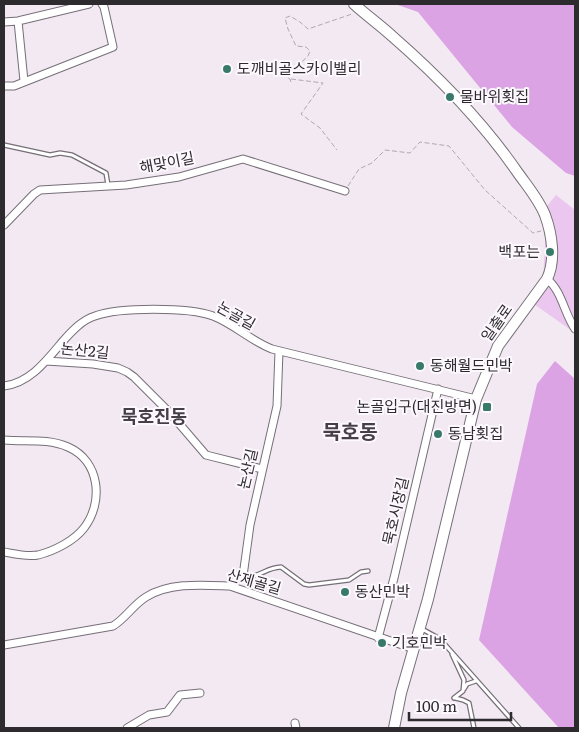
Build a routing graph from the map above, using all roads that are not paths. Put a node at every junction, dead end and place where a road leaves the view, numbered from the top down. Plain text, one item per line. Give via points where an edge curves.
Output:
1 (89, 4) edge
2 (102, 4) edge
3 (358, 7) edge
4 (18, 21) junction
5 (4, 22) edge
6 (24, 81) junction
7 (4, 86) edge
8 (4, 145) edge
9 (108, 186) junction
10 (345, 191) road end
11 (4, 225) edge
12 (547, 279) junction
13 (575, 329) edge
14 (279, 351) junction
15 (46, 361) junction
16 (4, 386) edge
17 (438, 390) junction
18 (476, 399) junction
19 (4, 440) edge
20 (262, 469) junction
21 (4, 552) edge
22 (368, 571) dead end
23 (243, 576) junction
24 (230, 586) junction
25 (420, 628) junction
26 (378, 638) junction
27 (4, 645) edge
28 (414, 649) junction
29 (451, 651) junction
30 (477, 681) junction
31 (463, 690) junction
32 (200, 693) dead end
33 (127, 728) edge
34 (394, 728) edge
35 (474, 728) edge
36 (519, 728) edge

1 - 4 street
2 - 6 street via 113,47
3 - 12 street, 일출로 via 426,68 476,119 535,197 549,230 552,256
4 - 5 street
4 - 6 street
6 - 7 street
8 - 9 lane via 50,155 72,155 106,173
9 - 10 street, 해맞이길 via 179,177 244,159
9 - 11 street, 해맞이길 via 40,190
12 - 13 street via 554,284
12 - 18 street, 일출로 via 498,346
14 - 15 street, 논골길 via 258,344 212,316 186,310 116,311 81,323
14 - 17 street, 논골길
14 - 20 street, 논산길 via 278,400
15 - 16 street, 논골길 via 27,378
15 - 20 street, 논산2길 via 93,364 127,372 170,412 206,455
17 - 18 street, 논골길
17 - 26 street, 묵호시장길
18 - 25 street, 일출로
19 - 21 street via 48,440 69,447 91,468 97,498 84,528 62,545 38,555
20 - 23 street, 논산길
22 - 23 lane via 349,580 309,585 281,567 265,570 259,576
23 - 24 street
24 - 26 street, 산제골길
24 - 27 street, 산제골길 via 202,585 161,590 145,597 113,626
25 - 28 street, 일출로
25 - 29 lane via 440,639
26 - 28 street, 산제골길
28 - 34 street, 일출로
29 - 30 lane
29 - 31 lane via 464,680
30 - 31 lane via 467,684
30 - 36 lane
31 - 35 lane via 454,698 469,703
32 - 33 street via 180,695 167,712 149,715

